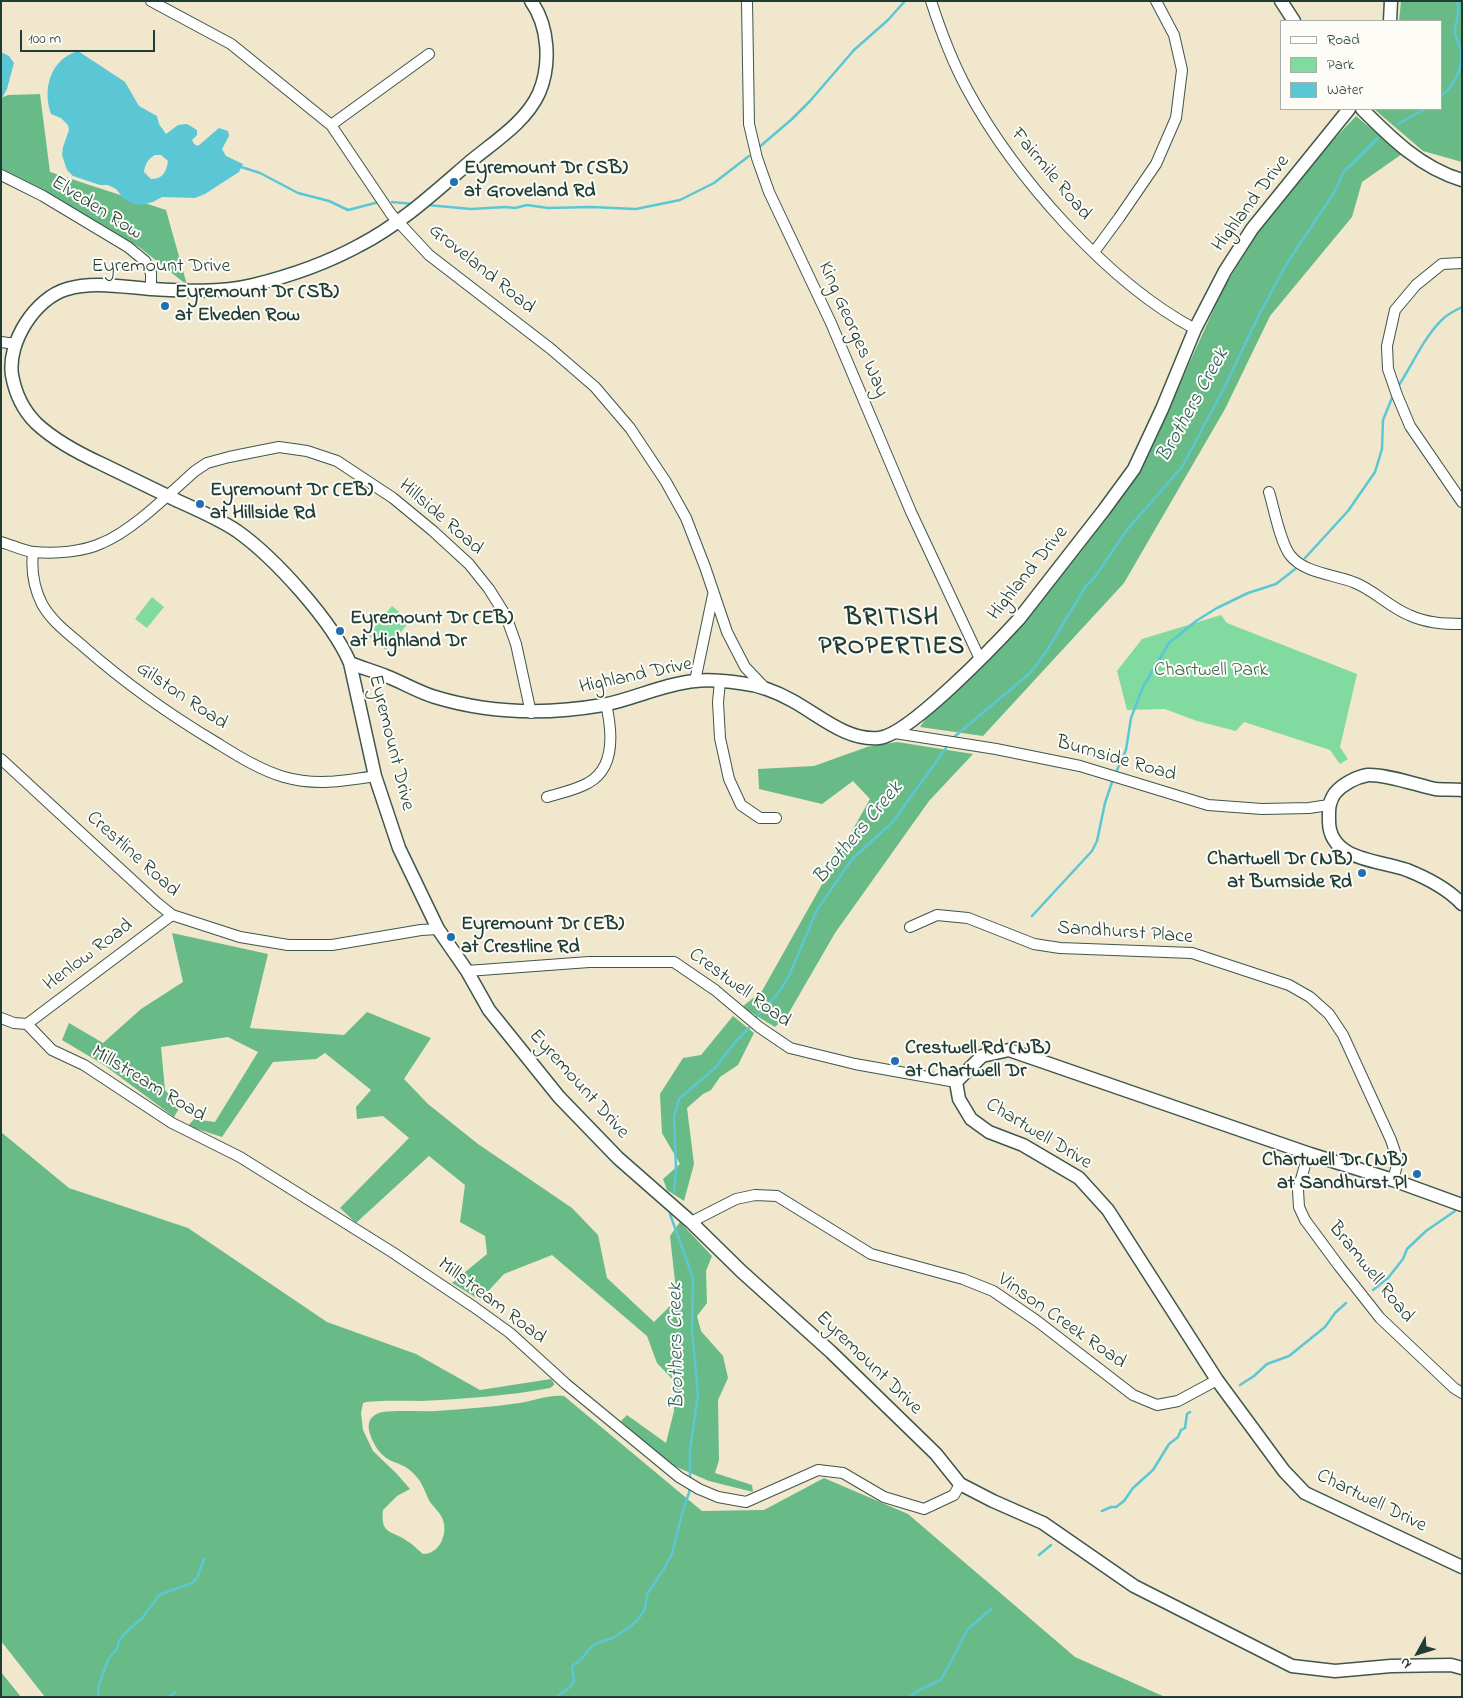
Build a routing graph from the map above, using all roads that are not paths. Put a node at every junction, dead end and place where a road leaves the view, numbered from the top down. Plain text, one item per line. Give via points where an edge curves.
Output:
1 (151, 1) edge
2 (531, 1) edge
3 (746, 1) edge
4 (931, 1) edge
5 (1156, 1) edge
6 (1281, 1) edge
7 (1391, 1) edge
8 (1293, 20) edge
9 (1390, 20) edge
10 (428, 54) dead end
11 (1348, 110) edge
12 (1363, 110) edge
13 (331, 125) junction
14 (1, 175) edge
15 (1462, 180) edge
16 (397, 222) junction
17 (1094, 252) junction
18 (1462, 263) edge
19 (151, 289) junction
20 (1195, 329) junction
21 (1, 342) edge
22 (16, 344) junction
23 (1270, 492) dead end
24 (168, 496) junction
25 (1462, 502) edge
26 (1, 542) edge
27 (33, 552) junction
28 (714, 594) junction
29 (1462, 624) edge
30 (980, 659) junction
31 (350, 663) junction
32 (695, 681) junction
33 (720, 681) junction
34 (765, 688) junction
35 (606, 704) junction
36 (531, 713) junction
37 (895, 733) junction
38 (1, 759) edge
39 (375, 776) junction
40 (1462, 790) edge
41 (547, 798) dead end
42 (1328, 805) junction
43 (776, 818) dead end
44 (1462, 904) edge
45 (172, 915) junction
46 (910, 927) dead end
47 (438, 929) junction
48 (466, 970) junction
49 (1, 1018) edge
50 (28, 1024) junction
51 (956, 1082) junction
52 (1310, 1154) junction
53 (1393, 1180) junction
54 (1462, 1205) edge
55 (691, 1222) junction
56 (1217, 1380) junction
57 (1462, 1393) edge
58 (960, 1484) junction
59 (1462, 1567) edge
60 (1462, 1668) edge

1 - 13 street, Groveland Road via 231,44
2 - 16 street, Eyremount Drive via 541,21 547,56 538,95 519,120
3 - 30 street, King Georges Way via 749,124 769,192 831,323 911,512
4 - 17 street, Fairmile Road via 966,88 995,136 1062,220
5 - 17 street via 1174,35 1182,70 1176,118 1156,164
6 - 8 street
7 - 9 street
10 - 13 street
11 - 20 street, Highland Drive via 1252,229 1225,271
12 - 15 street via 1411,154 1430,167
13 - 16 street, Groveland Road
14 - 19 street, Elveden Row via 128,247 145,261 151,273
16 - 19 street, Eyremount Drive via 322,264 253,285 228,290
16 - 28 street, Groveland Road via 429,255 595,387 630,428 686,518
17 - 20 street, Fairmile Road via 1128,284 1174,318
18 - 25 street via 1442,264 1416,285 1395,310 1387,346 1388,369 1410,426
19 - 22 street, Eyremount Drive via 92,285 65,289 46,300 34,313 21,330
20 - 30 street, Highland Drive via 1134,468 1019,619
21 - 22 street
22 - 24 street, Eyremount Drive via 12,371 16,394 33,420 78,453
23 - 29 street via 1288,553 1306,568 1354,582 1409,616 1438,624
24 - 27 street, Hillside Road via 118,535 101,544 60,552
24 - 31 street, Eyremount Drive via 213,517 265,554 318,614 344,648
24 - 36 street, Hillside Road via 207,463 229,457 279,447 337,460 393,498 433,531 469,564 489,589 506,616 516,644
26 - 27 street, Hillside Road
27 - 39 street, Gilston Road via 35,586 42,604 56,622 114,672 190,727 243,759 285,777 324,783
28 - 32 street
28 - 34 street, Groveland Road via 736,651 745,667
30 - 37 street, Highland Drive
31 - 36 street, Highland Drive via 433,697
31 - 39 street, Eyremount Drive
32 - 33 street, Highland Drive
32 - 35 street, Highland Drive
33 - 34 street, Highland Drive
33 - 43 street via 720,738 729,779 742,805 760,818
34 - 37 street, Highland Drive via 844,731 879,738
35 - 36 street, Highland Drive
35 - 41 street via 610,751 603,771 589,783
37 - 42 street, Burnside Road via 996,748 1080,766 1208,805 1262,808
38 - 45 street, Crestline Road
39 - 47 street, Eyremount Drive via 399,848
40 - 42 street via 1438,789 1369,775 1344,785
42 - 44 street via 1329,830 1346,851 1429,880
45 - 47 street, Crestline Road via 240,937 288,945 332,945
45 - 50 street, Henlow Road
46 - 53 street, Sandhurst Place via 937,915 968,918 1034,944 1060,948 1192,953 1289,985 1329,1014 1343,1035 1391,1140 1398,1161
47 - 48 street, Eyremount Drive
48 - 51 street, Crestwell Road via 589,962 674,962 790,1048 855,1064
48 - 55 street, Eyremount Drive via 490,1010 559,1097 618,1158
49 - 50 street
50 - 58 street, Millstream Road via 52,1050 84,1065 172,1123 240,1157 474,1307 510,1333 678,1477 699,1489 718,1497 746,1502 818,1470 843,1472 884,1497 924,1509 954,1495
51 - 52 street via 982,1056 1009,1050
51 - 56 street, Chartwell Drive via 959,1099 971,1120 1079,1178 1108,1210
52 - 53 street
52 - 57 street, Bramwell Road via 1298,1190 1299,1207 1305,1220 1380,1318
53 - 54 street
55 - 56 street, Vinson Creek Road via 736,1200 755,1195 777,1196 870,1254 963,1279 993,1291 1134,1396 1157,1405 1178,1401
55 - 58 street, Eyremount Drive via 936,1454
56 - 59 street, Chartwell Drive via 1284,1471 1305,1493
58 - 60 street via 1043,1522 1134,1586 1292,1666 1334,1671 1391,1666 1451,1665

